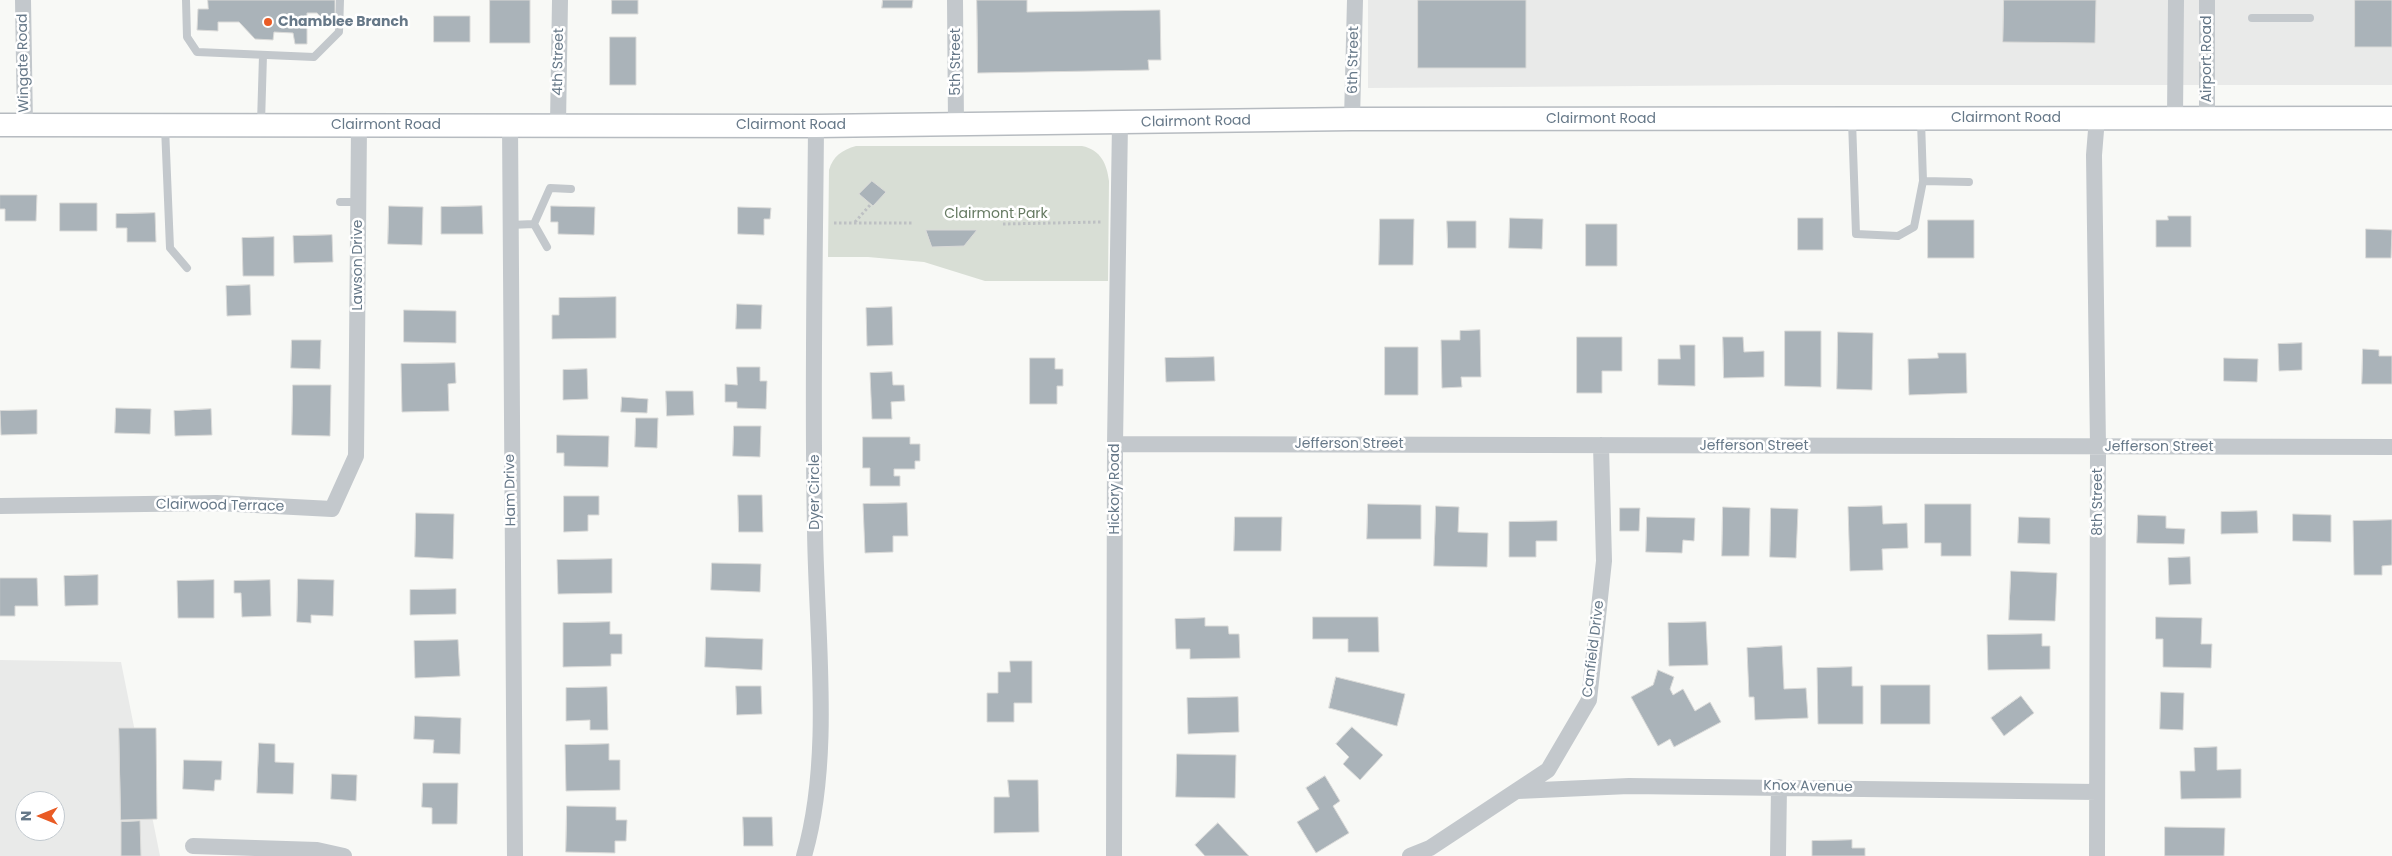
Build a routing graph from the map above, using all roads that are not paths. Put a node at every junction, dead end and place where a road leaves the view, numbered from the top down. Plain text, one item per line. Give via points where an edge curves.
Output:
1 (23, 0) edge
2 (186, 0) edge
3 (340, 0) edge
4 (560, 0) edge
5 (955, 0) edge
6 (1355, 0) edge
7 (2176, 0) edge
8 (2207, 0) edge
9 (2252, 18) dead end
10 (2310, 18) dead end
11 (263, 56) junction
12 (2097, 118) junction
13 (2175, 118) junction
14 (2207, 118) junction
15 (2392, 118) edge
16 (1352, 119) junction
17 (1852, 119) junction
18 (1922, 119) junction
19 (1120, 123) junction
20 (510, 124) junction
21 (558, 124) junction
22 (956, 124) junction
23 (0, 125) edge
24 (25, 125) junction
25 (165, 125) junction
26 (261, 125) junction
27 (358, 126) junction
28 (816, 126) junction
29 (1923, 181) junction
30 (1969, 182) dead end
31 (571, 189) dead end
32 (340, 202) dead end
33 (358, 202) junction
34 (534, 224) junction
35 (510, 226) junction
36 (547, 247) dead end
37 (187, 268) dead end
38 (357, 405) joint
39 (1115, 444) junction
40 (1601, 445) junction
41 (2098, 447) junction
42 (2392, 447) edge
43 (0, 506) edge
44 (1779, 787) junction
45 (1518, 791) junction
46 (2097, 792) junction
47 (192, 846) dead end
48 (1430, 852) edge
49 (344, 856) edge
50 (515, 856) edge
51 (804, 856) edge
52 (1114, 856) edge
53 (1410, 856) edge
54 (1778, 856) edge
55 (2097, 856) edge

1 - 24 street, Wingate Road
2 - 11 lane via 187,37 197,52
3 - 11 lane via 339,32 314,57
4 - 21 street, 4th Street
5 - 22 street, 5th Street
6 - 16 street, 6th Street
7 - 13 street
8 - 14 street, Airport Road
9 - 10 lane
11 - 26 lane
12 - 13 main road, Clairmont Road
12 - 18 main road, Clairmont Road
12 - 41 street, 8th Street via 2094,155
13 - 14 main road, Clairmont Road
14 - 15 main road, Clairmont Road
16 - 17 main road, Clairmont Road
16 - 19 main road, Clairmont Road
17 - 18 main road, Clairmont Road
17 - 29 lane via 1856,234 1898,236 1914,227
18 - 29 lane
19 - 22 main road, Clairmont Road
19 - 39 street, Hickory Road
20 - 21 main road, Clairmont Road
20 - 27 main road, Clairmont Road
20 - 35 street, Ham Drive
21 - 28 main road, Clairmont Road
22 - 28 main road, Clairmont Road
23 - 24 main road, Clairmont Road
24 - 25 main road, Clairmont Road
25 - 26 main road, Clairmont Road
25 - 37 lane via 170,248
26 - 27 main road, Clairmont Road
27 - 33 street, Lawson Drive
28 - 51 street, Dyer Circle via 815,528 820,720 814,813
29 - 30 lane
31 - 34 lane via 550,188
32 - 33 lane
33 - 38 street, Lawson Drive
34 - 35 lane
34 - 36 lane
35 - 50 street, Ham Drive
38 - 43 street, Clairwood Terrace via 356,456 332,509 218,504
39 - 40 street, Jefferson Street
39 - 52 street, Hickory Road
40 - 41 street, Jefferson Street
40 - 45 street, Canfield Drive via 1604,561 1590,700 1548,770
41 - 42 street, Jefferson Street
41 - 46 street, 8th Street
44 - 45 street, Knox Avenue via 1629,786
44 - 46 street, Knox Avenue
44 - 54 street
45 - 48 street, Canfield Drive
46 - 55 street, 8th Street
47 - 49 street via 317,850
48 - 53 street, Canfield Drive

